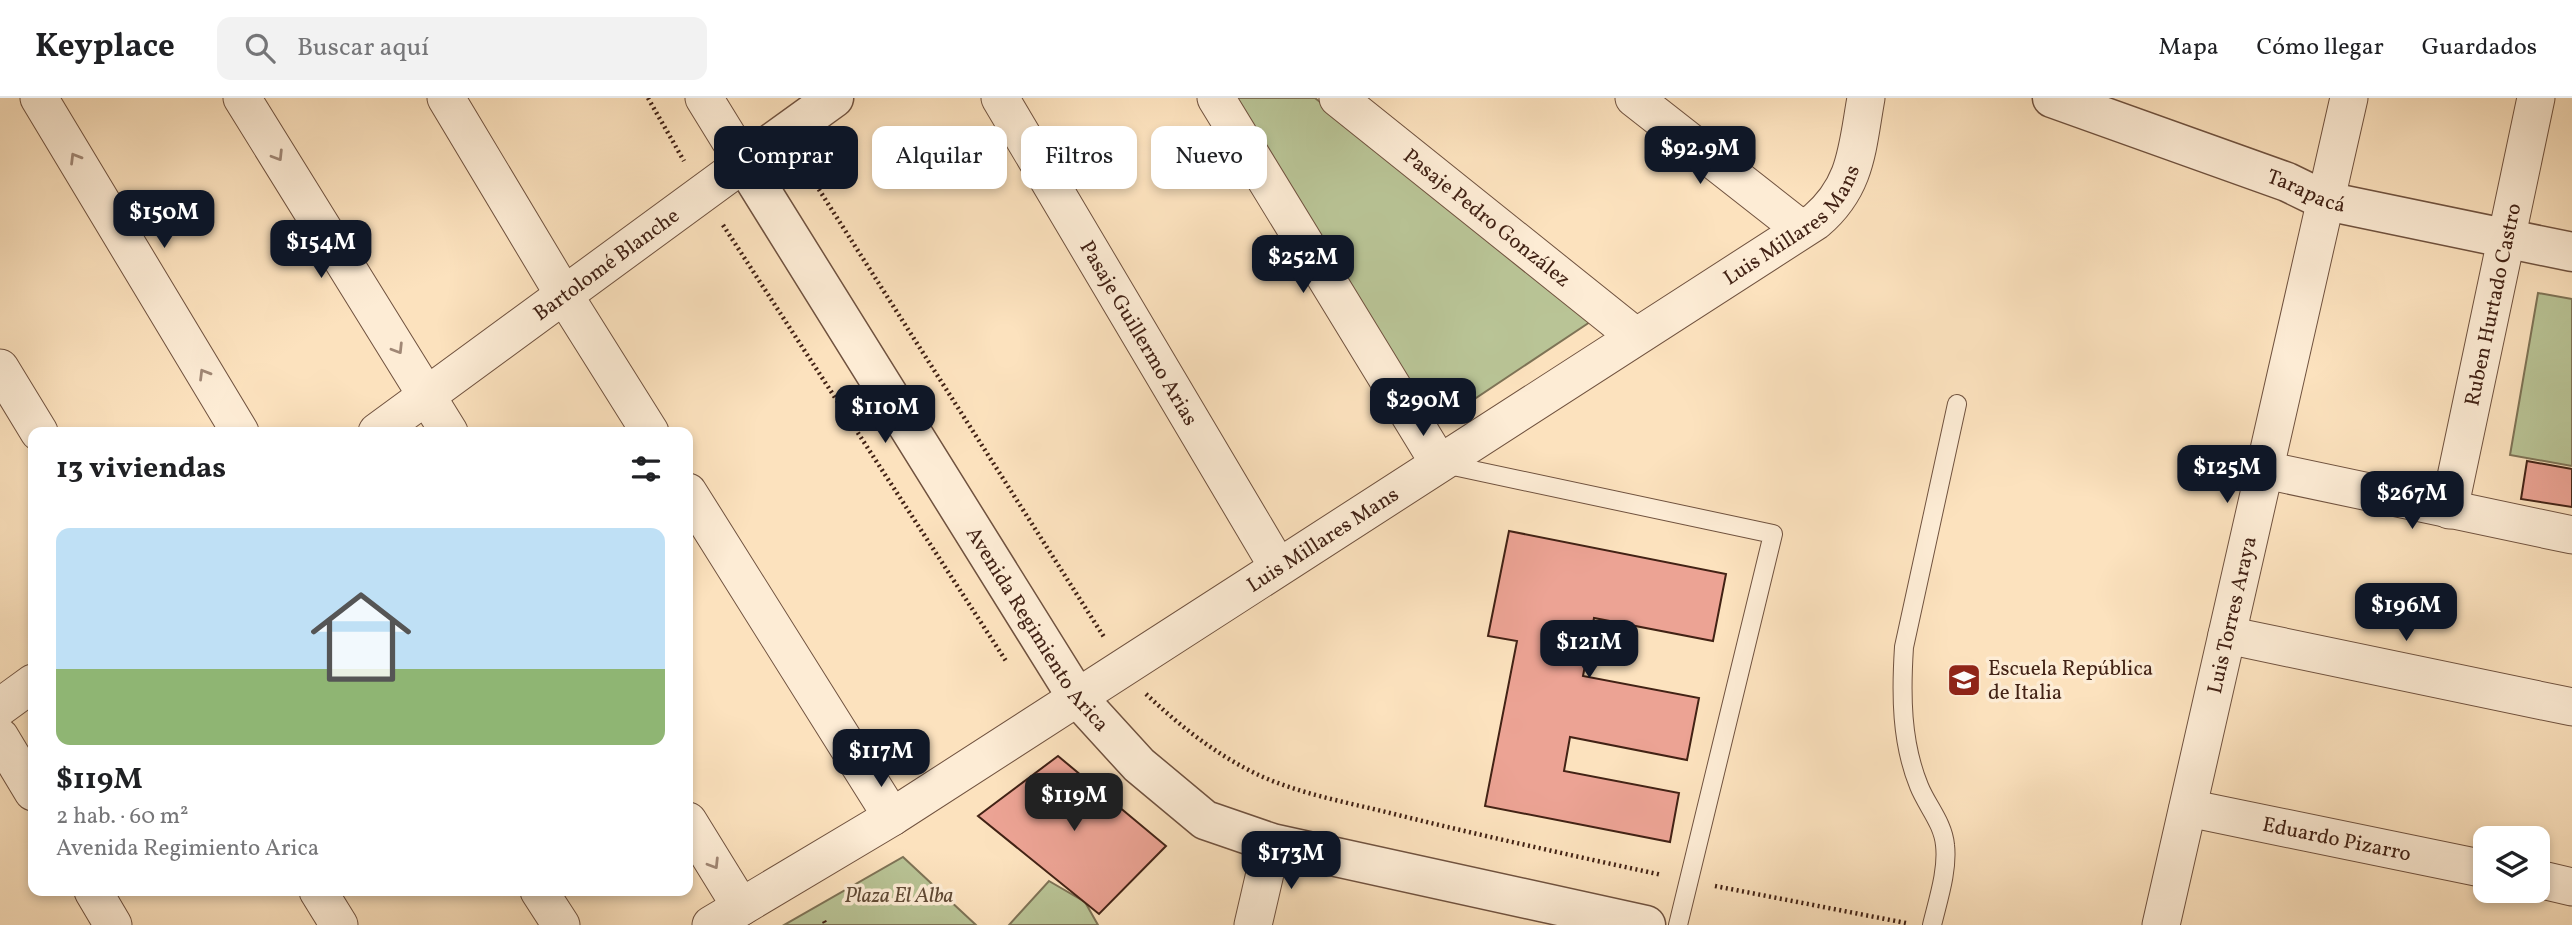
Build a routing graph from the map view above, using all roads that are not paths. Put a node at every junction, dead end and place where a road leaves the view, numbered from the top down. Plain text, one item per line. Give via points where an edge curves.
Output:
1 (39, 98) edge
2 (242, 98) edge
3 (446, 98) edge
4 (704, 98) edge
5 (834, 98) edge
6 (1000, 98) edge
7 (1216, 98) edge
8 (1338, 98) edge
9 (1634, 98) edge
10 (1866, 98) edge
11 (2052, 98) edge
12 (2349, 98) edge
13 (2536, 98) edge
14 (721, 126) edge
15 (795, 126) edge
16 (714, 185) edge
17 (760, 189) edge
18 (2326, 201) junction
19 (1801, 229) junction
20 (2507, 238) junction
21 (2572, 252) edge
22 (564, 295) junction
23 (1635, 336) junction
24 (0, 368) edge
25 (427, 396) junction
26 (1957, 404) dead end
27 (36, 427) edge
28 (237, 427) edge
29 (384, 427) edge
30 (446, 427) edge
31 (647, 427) edge
32 (1439, 463) junction
33 (2265, 470) junction
34 (693, 500) edge
35 (2449, 510) junction
36 (2572, 535) edge
37 (1278, 567) junction
38 (2227, 635) junction
39 (28, 687) edge
40 (1076, 696) junction
41 (0, 707) edge
42 (2572, 707) edge
43 (0, 737) edge
44 (28, 784) edge
45 (2188, 808) junction
46 (892, 817) junction
47 (693, 834) edge
48 (1272, 843) junction
49 (2473, 867) edge
50 (2550, 882) edge
51 (2572, 887) edge
52 (96, 896) edge
53 (321, 896) edge
54 (542, 896) edge
55 (726, 916) edge
56 (113, 925) edge
57 (339, 925) edge
58 (561, 925) edge
59 (1253, 925) edge
60 (1646, 925) edge
61 (1678, 925) edge
62 (1932, 925) edge
63 (2161, 925) edge

28 -> 1 street
2 -> 25 street
3 - 22 street
4 - 14 street, Avenida Regimiento Arica
5 - 15 street, Bartolomé Blanche
6 - 37 street, Pasaje Guillermo Arias
7 - 32 street
8 - 23 street, Pasaje Pedro González
9 - 19 street
10 - 19 street, Luis Millares Mans via 1854,169 1844,190 1829,209
11 - 18 street, Tarapacá via 2287,182
12 - 18 street, Luis Torres Araya
13 - 20 street, Ruben Hurtado Castro
16 - 22 street, Bartolomé Blanche
17 - 40 street, Avenida Regimiento Arica
18 - 20 street, Tarapacá
18 - 33 street, Luis Torres Araya
19 - 23 street, Luis Millares Mans
20 - 21 street, Tarapacá
20 - 35 street, Ruben Hurtado Castro
22 - 25 street, Bartolomé Blanche
22 - 31 street
23 - 32 street, Luis Millares Mans
24 - 27 street
25 - 29 street, Bartolomé Blanche
25 - 30 street
26 - 62 lane via 1904,647 1901,686 1911,761 1945,845
32 - 37 street, Luis Millares Mans
32 - 61 lane via 1773,534
33 - 35 street
33 - 38 street, Luis Torres Araya
34 - 46 street
35 - 36 street
37 - 40 street, Luis Millares Mans
38 - 42 street
38 - 45 street, Luis Torres Araya
39 - 41 street
40 - 46 street, Luis Millares Mans
40 - 48 street, Avenida Regimiento Arica via 1139,765 1205,820
43 - 44 street
45 - 49 street, Eduardo Pizarro
45 - 63 street, Luis Torres Araya
46 - 55 street, Luis Millares Mans
47 -> 55 street
48 - 59 street
48 - 60 street, Avenida Regimiento Arica
50 - 51 street
52 - 56 street
53 - 57 street
54 - 58 street

